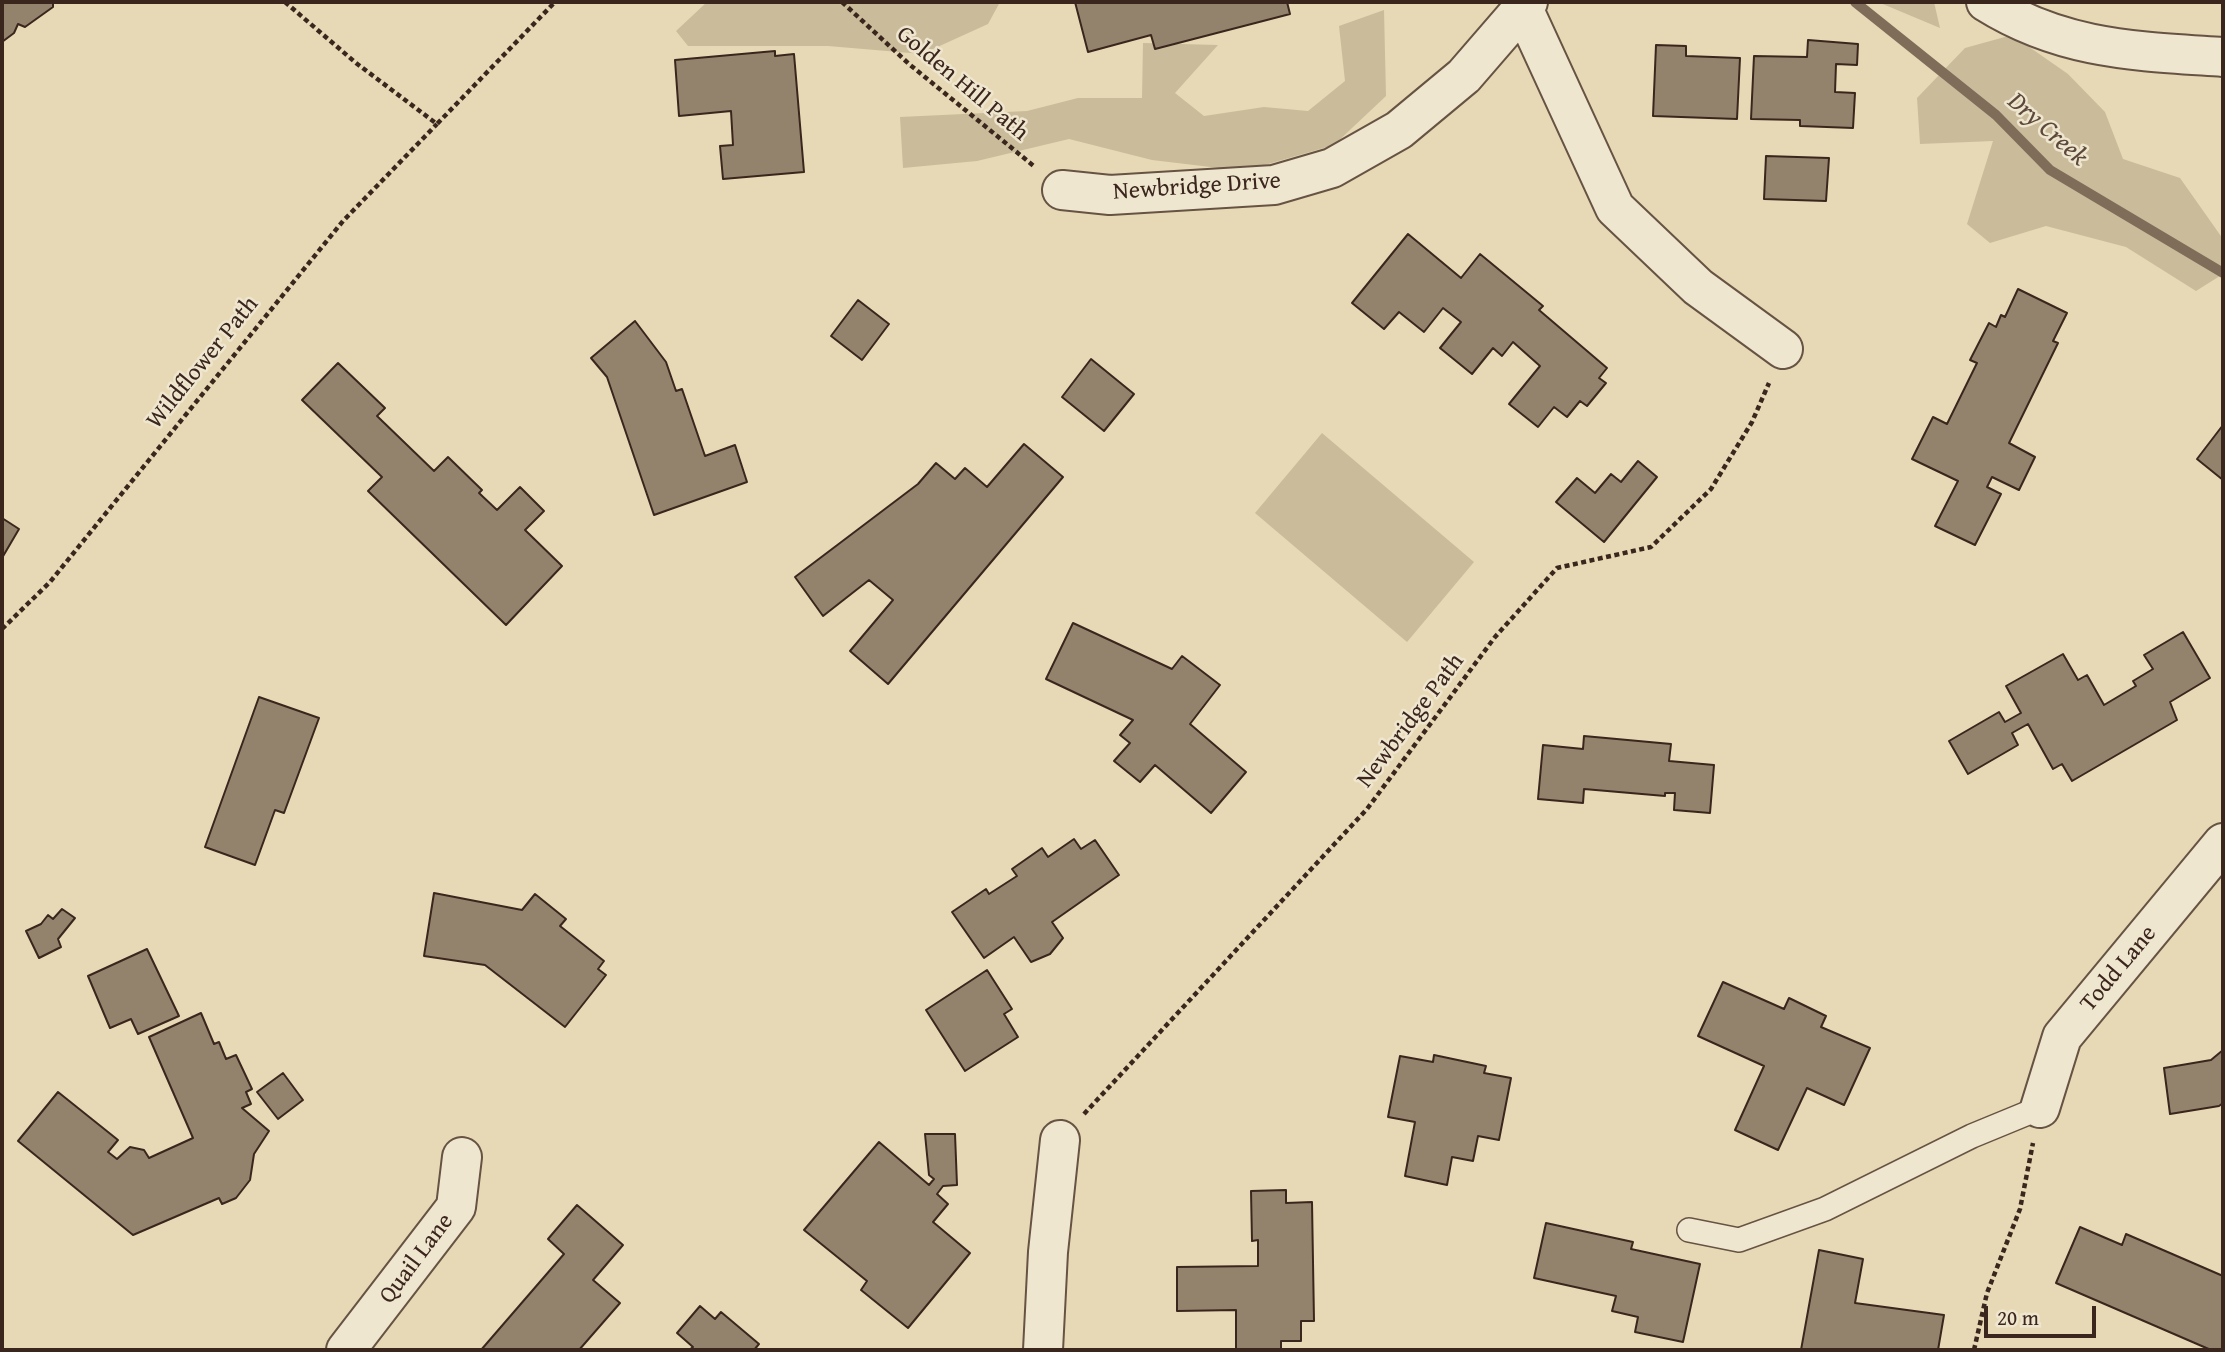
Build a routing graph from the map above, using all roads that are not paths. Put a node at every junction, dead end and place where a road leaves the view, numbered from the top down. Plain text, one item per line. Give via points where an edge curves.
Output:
1 (1986, 2) edge
2 (1525, 5) edge
3 (2223, 57) edge
4 (1062, 190) road end
5 (1783, 349) road end
6 (2223, 843) edge
7 (2040, 1108) joint
8 (1060, 1140) road end
9 (462, 1157) dead end
10 (1689, 1230) dead end
11 (346, 1350) edge
12 (1044, 1350) edge

1 - 3 street via 2017,21 2076,42
2 - 4 street, Newbridge Drive via 1464,76 1399,130 1332,168 1275,185 1110,195
2 - 5 street, Newbridge Drive via 1615,208 1698,287
6 - 7 street, Todd Lane via 2062,1037
7 - 10 lane via 1972,1136 1825,1209 1740,1240
8 - 12 street
9 - 11 street, Quail Lane via 456,1207

